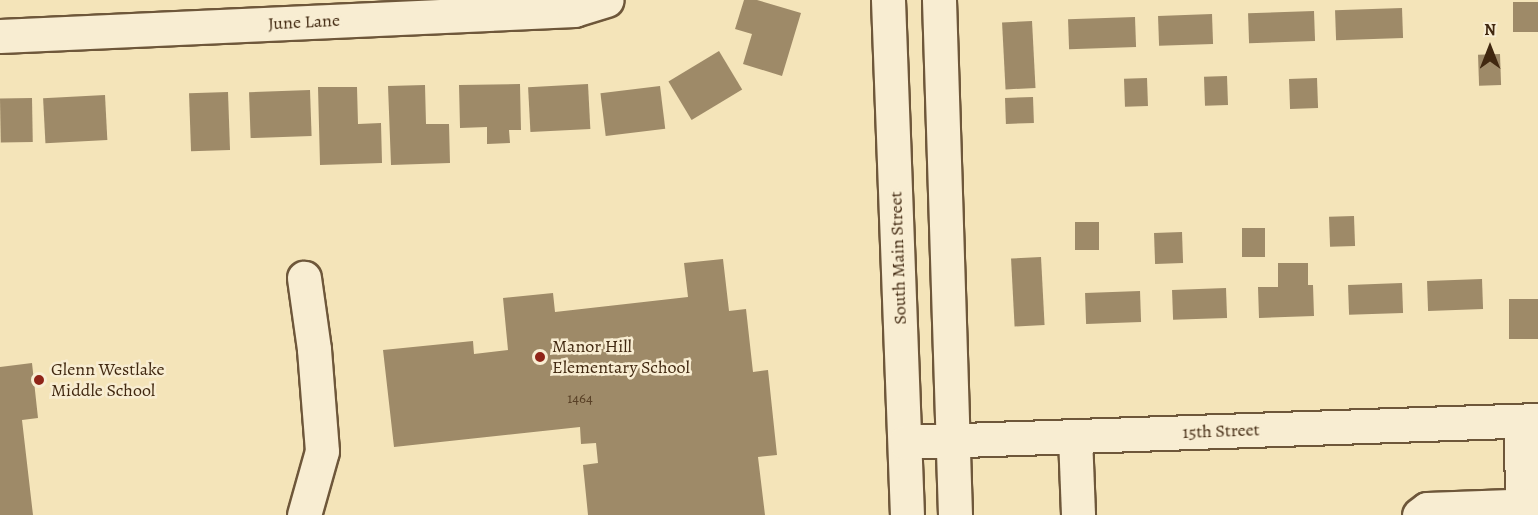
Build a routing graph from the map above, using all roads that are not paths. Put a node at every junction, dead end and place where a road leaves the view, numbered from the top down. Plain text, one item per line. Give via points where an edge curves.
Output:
1 (606, 0) edge
2 (888, 0) edge
3 (939, 0) edge
4 (0, 36) edge
5 (304, 278) dead end
6 (1529, 421) edge
7 (1075, 436) junction
8 (952, 441) junction
9 (904, 442) junction
10 (1528, 508) edge
11 (304, 515) edge
12 (907, 515) edge
13 (955, 515) edge
14 (1078, 515) edge
15 (1419, 515) edge

1 - 4 street, June Lane via 574,10
2 - 9 street, South Main Street
3 - 8 street
5 - 11 street via 315,349 322,451
6 - 7 street, 15th Street
6 - 10 street
7 - 8 street, 15th Street
7 - 14 street
8 - 9 street, 15th Street
8 - 13 street
9 - 12 street, South Main Street
10 - 15 street via 1427,509

